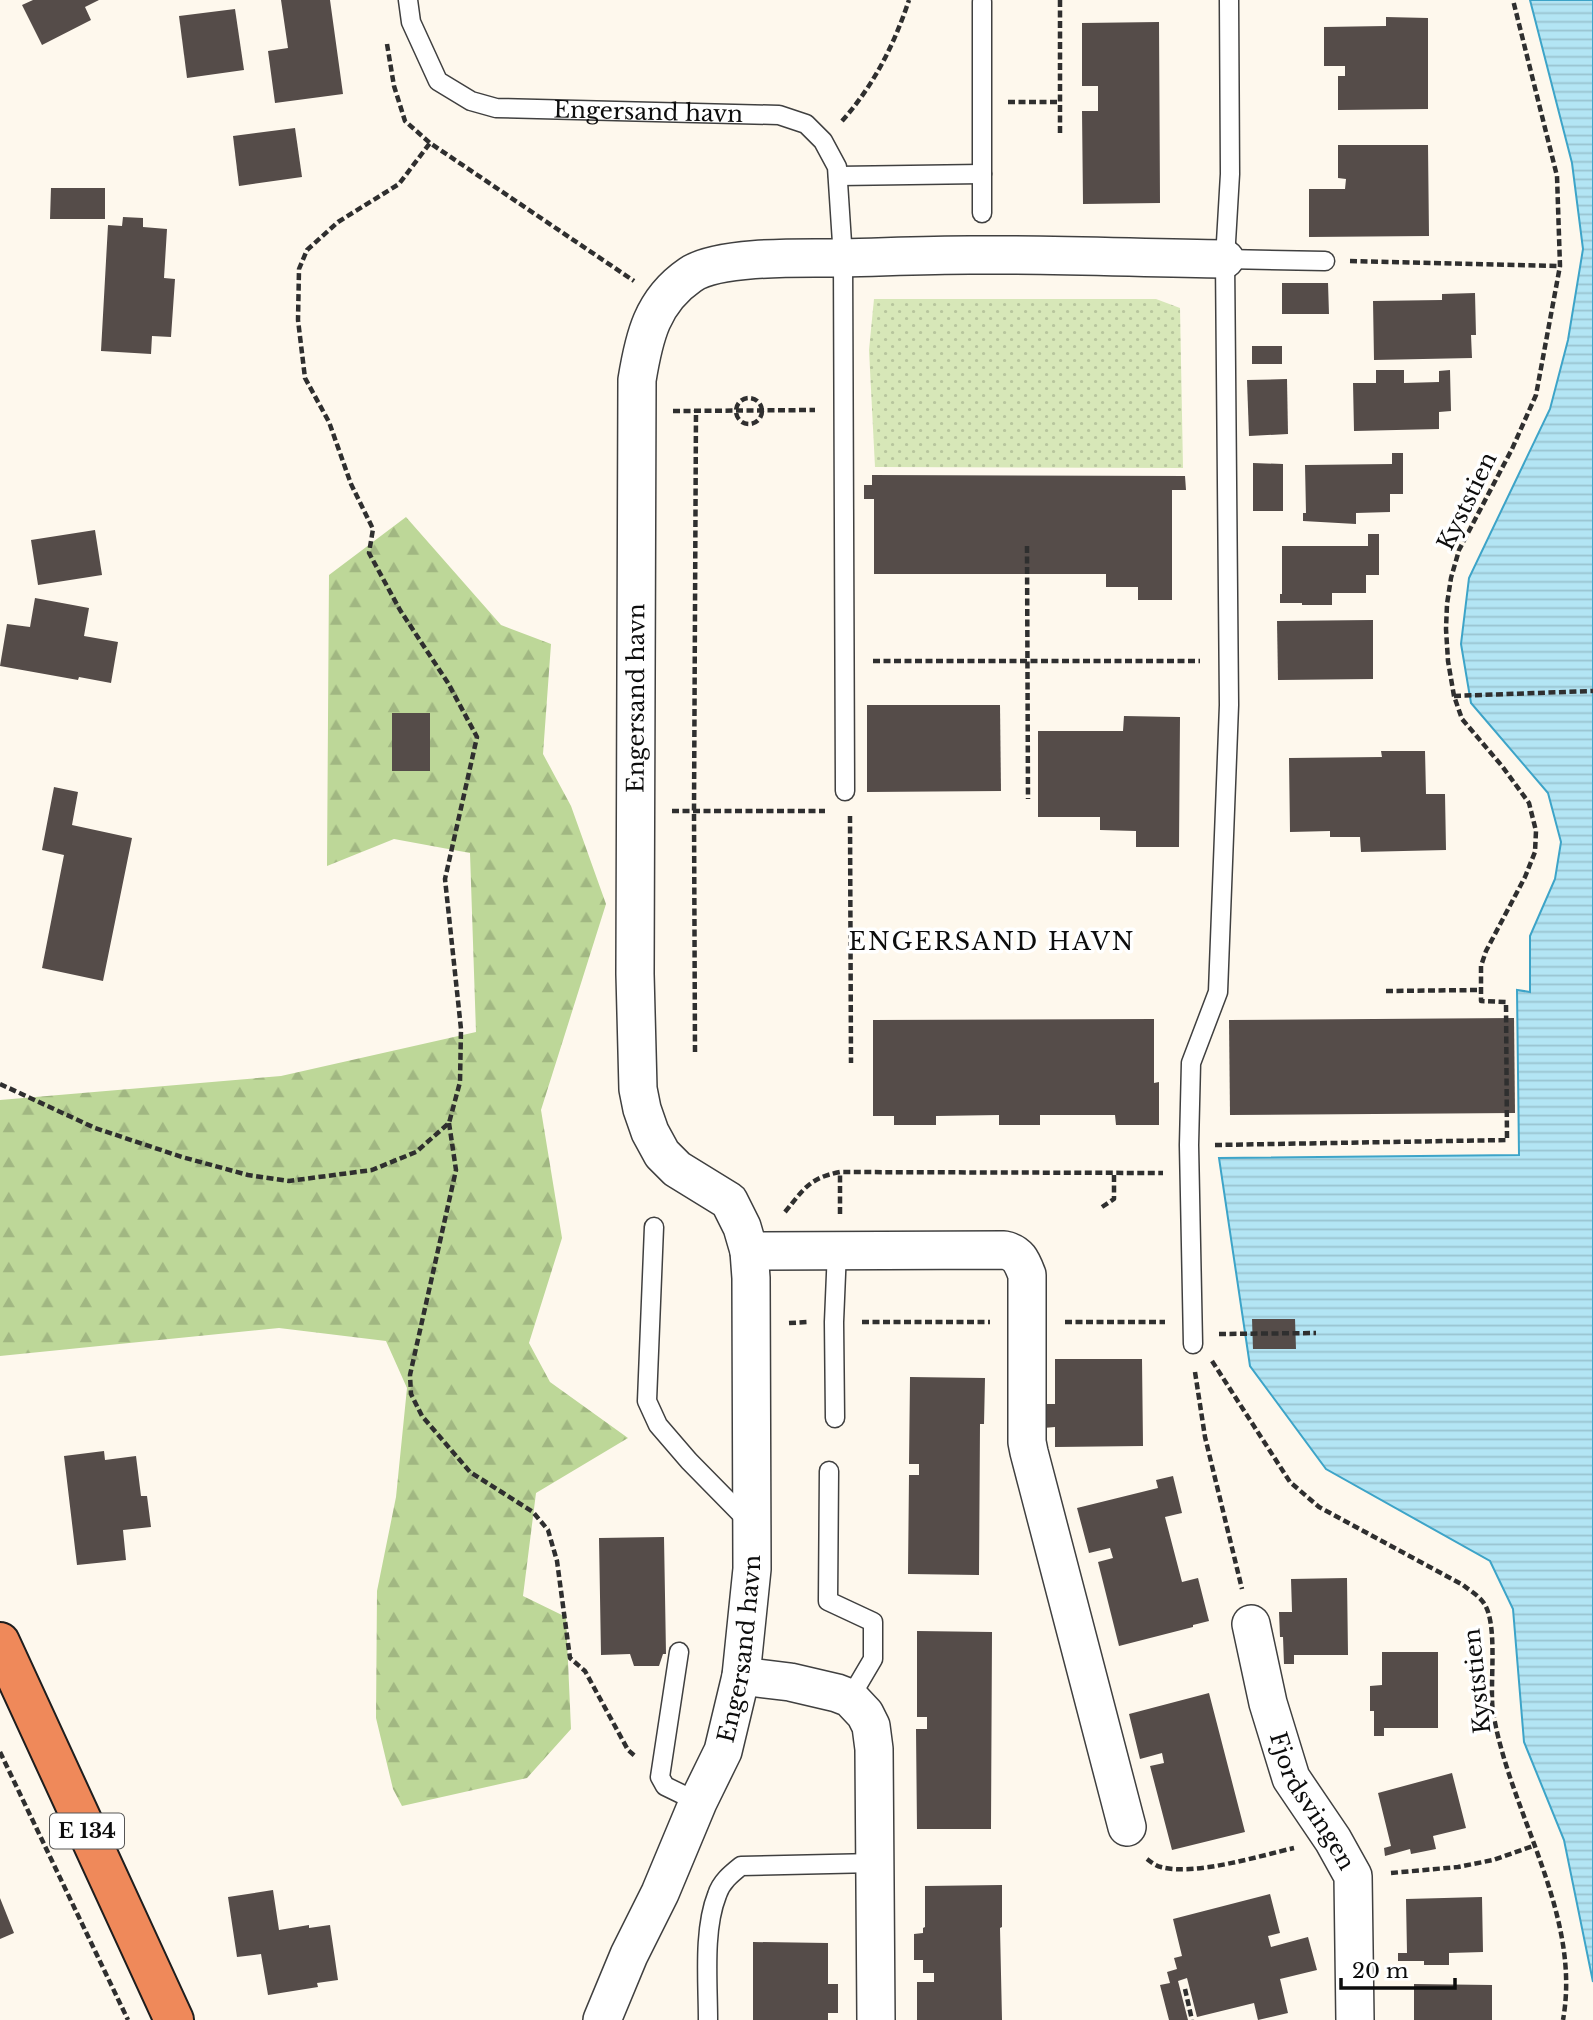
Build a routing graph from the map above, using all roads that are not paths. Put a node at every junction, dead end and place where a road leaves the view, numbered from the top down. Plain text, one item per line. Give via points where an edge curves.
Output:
1 (408, 0) edge
2 (1229, 0) edge
3 (982, 2) edge
4 (982, 174) junction
5 (838, 176) junction
6 (982, 213) dead end
7 (843, 258) junction
8 (1225, 259) junction
9 (1325, 261) road end
10 (845, 792) road end
11 (654, 1227) dead end
12 (837, 1250) junction
13 (749, 1251) junction
14 (1193, 1344) road end
15 (835, 1418) dead end
16 (829, 1471) dead end
17 (752, 1525) junction
18 (1251, 1623) road end
19 (0, 1642) edge
20 (680, 1652) dead end
21 (741, 1676) junction
22 (850, 1698) junction
23 (698, 1802) junction
24 (1127, 1827) road end
25 (874, 1863) junction
26 (174, 2020) edge
27 (602, 2020) edge
28 (708, 2020) edge
29 (876, 2020) edge
30 (1355, 2020) edge

1 - 5 lane, Engersand havn via 411,22 438,81 471,100 496,108 779,115 806,124 823,141
2 - 8 lane via 1230,174
3 - 4 lane
4 - 5 lane
4 - 6 lane
5 - 7 lane, Engersand havn
7 - 8 street, Engersand havn
7 - 10 lane
7 - 13 street, Engersand havn via 765,259 707,267 691,274 652,318 637,380 638,1089 650,1132 662,1154 677,1170 729,1201
8 - 9 lane
8 - 14 lane via 1229,705 1218,992 1191,1063
11 - 17 lane via 648,1401 658,1425 688,1461
12 - 13 street
12 - 15 lane
12 - 24 street via 1004,1250 1018,1256 1027,1275 1029,1452
13 - 17 street, Engersand havn
16 - 22 lane via 828,1601 873,1622 873,1660
17 - 21 street, Engersand havn
18 - 30 street, Fjordsvingen via 1268,1703 1291,1778 1353,1876
19 - 26 highway, E 134
20 - 23 lane via 660,1777 665,1786
21 - 22 street via 790,1682
21 - 23 street, Engersand havn via 723,1751
22 - 25 street via 871,1726
23 - 27 street, Engersand havn
25 - 28 lane via 741,1866 727,1878 717,1895 708,1943
25 - 29 street

